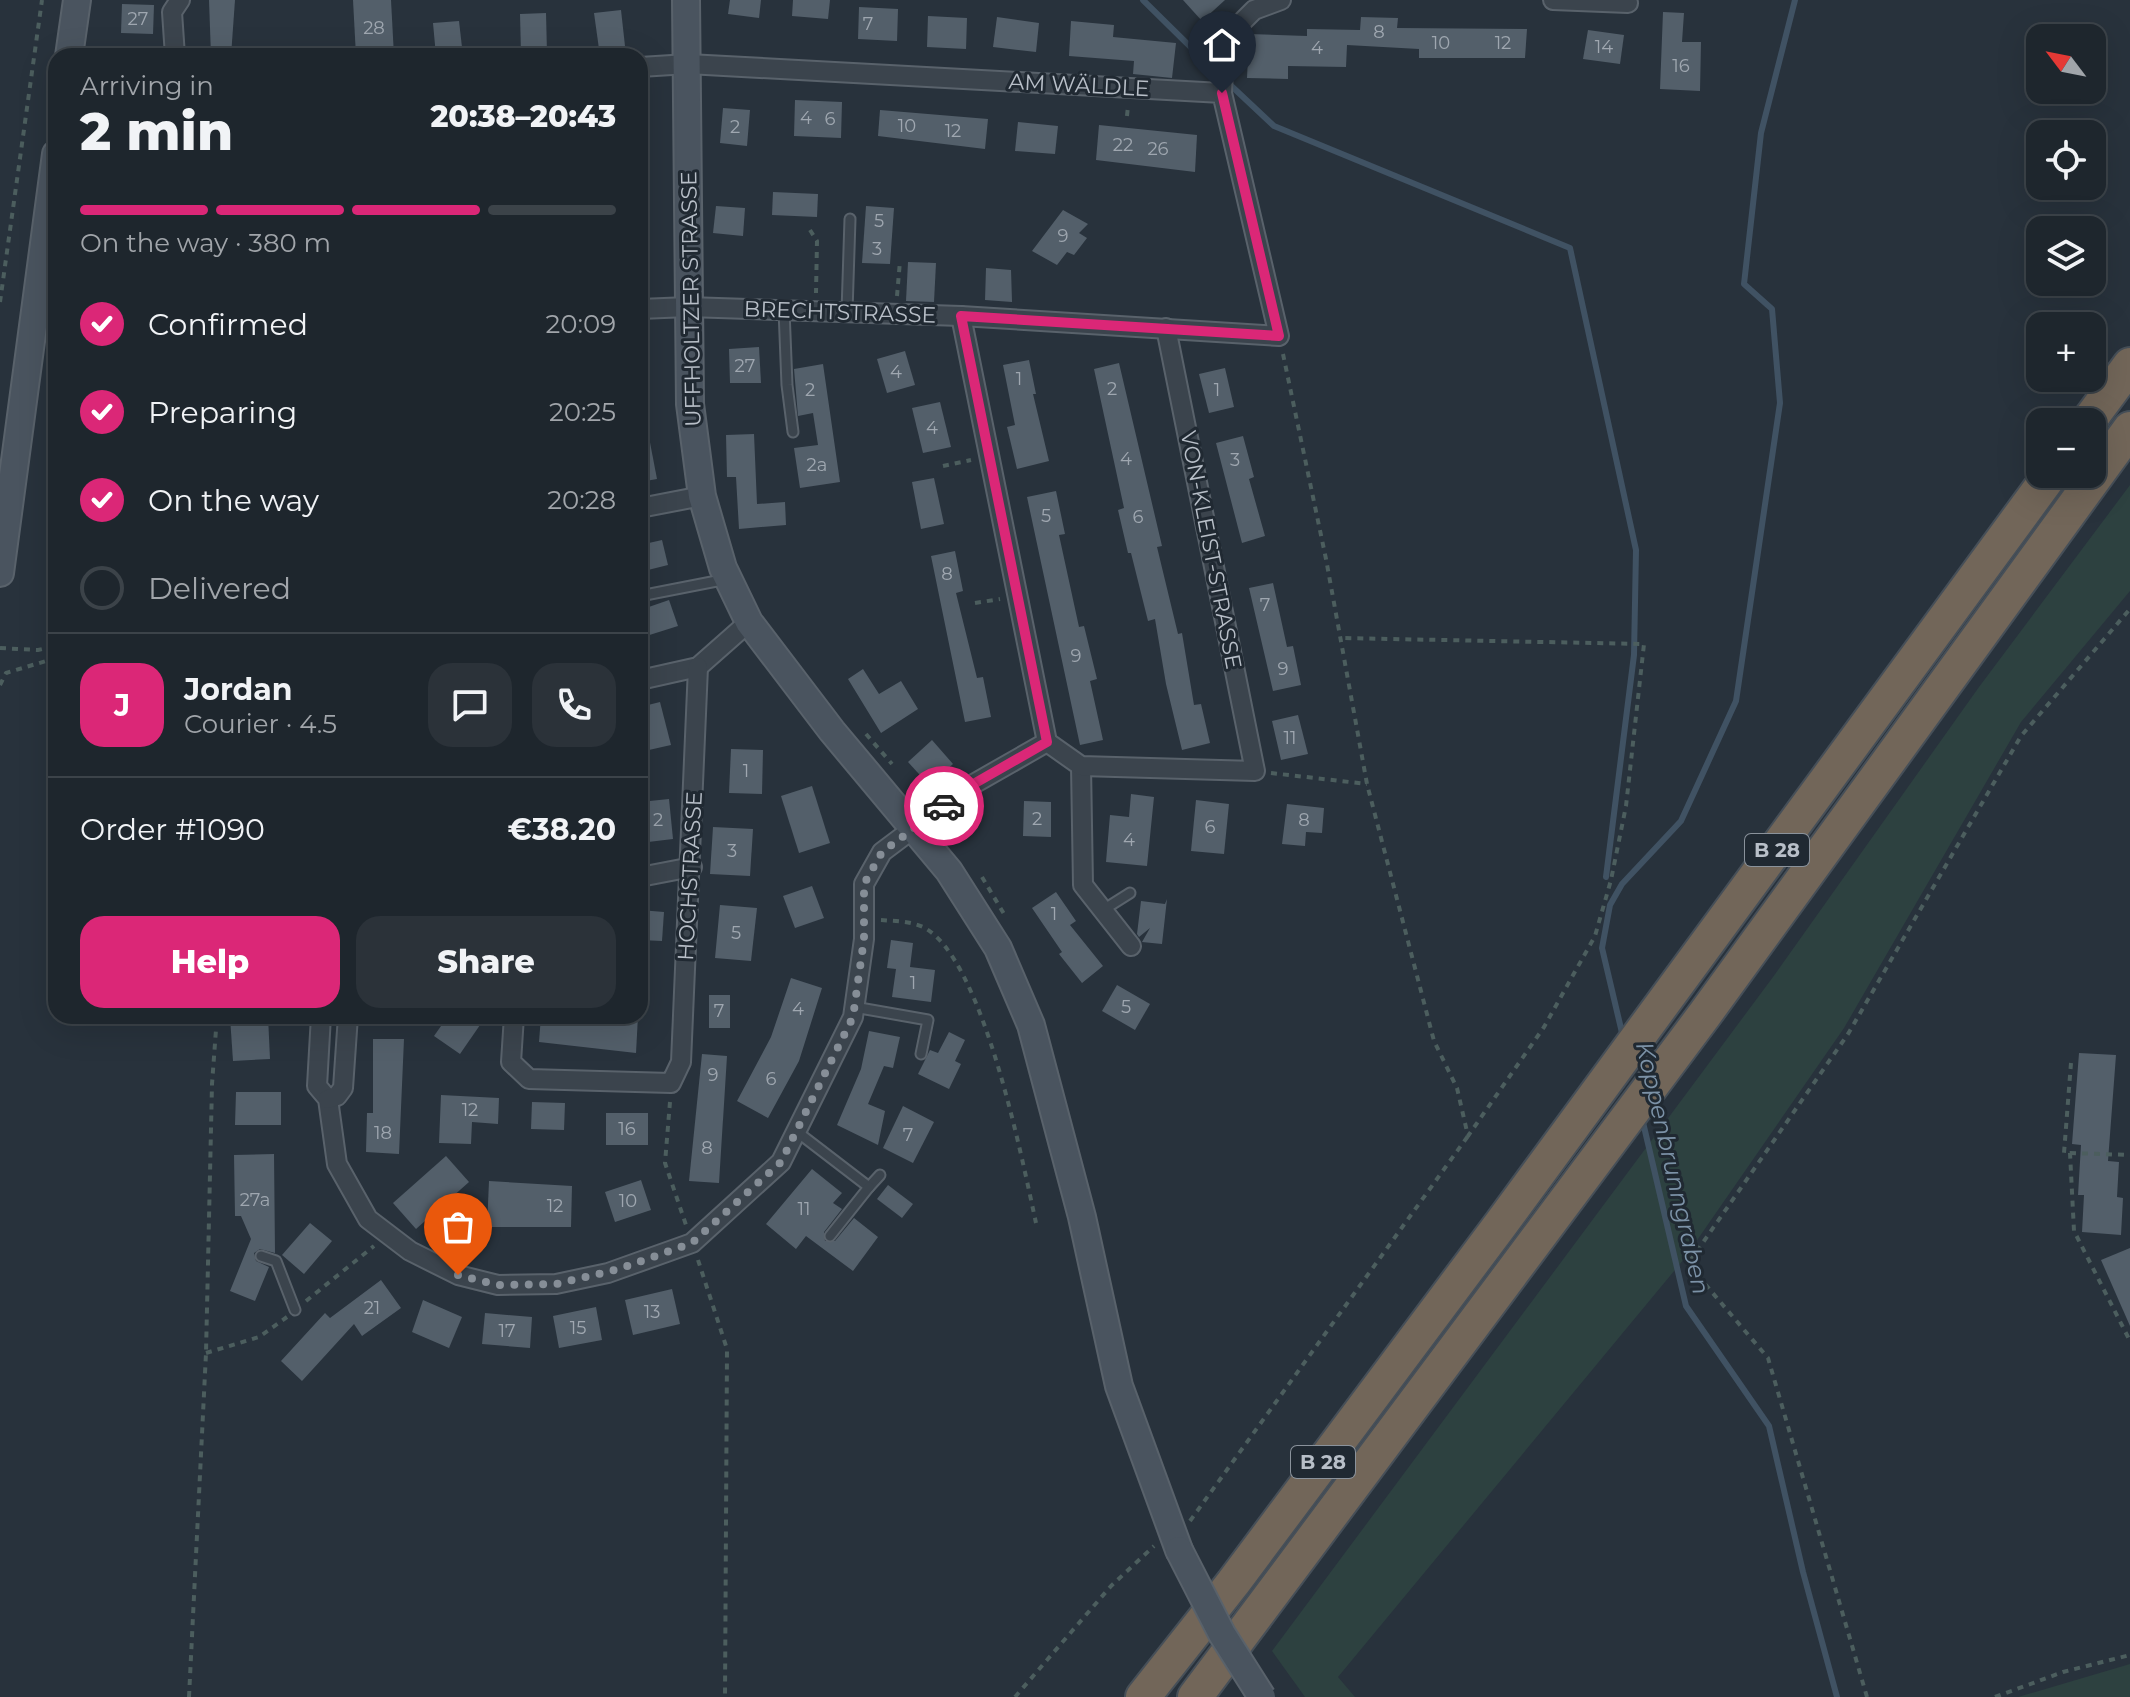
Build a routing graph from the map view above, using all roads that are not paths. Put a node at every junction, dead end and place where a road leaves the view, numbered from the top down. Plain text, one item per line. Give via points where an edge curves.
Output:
1 (77, 0) edge
2 (180, 0) edge
3 (686, 0) edge
4 (1281, 0) edge
5 (1553, 0) edge
6 (1620, 2) edge
7 (70, 48) edge
8 (174, 48) edge
9 (688, 64) junction
10 (648, 66) edge
11 (1222, 93) junction
12 (48, 214) edge
13 (850, 219) dead end
14 (688, 307) junction
15 (648, 309) edge
16 (784, 310) junction
17 (847, 312) junction
18 (961, 316) junction
19 (1166, 328) junction
20 (2130, 365) edge
21 (2098, 408) edge
22 (2130, 429) edge
23 (793, 432) dead end
24 (2041, 488) edge
25 (702, 496) junction
26 (648, 506) edge
27 (0, 573) edge
28 (729, 579) junction
29 (648, 594) edge
30 (749, 622) junction
31 (698, 667) junction
32 (648, 678) edge
33 (1047, 742) junction
34 (1081, 766) junction
35 (915, 826) junction
36 (692, 867) junction
37 (648, 875) edge
38 (1130, 893) dead end
39 (1103, 910) junction
40 (1131, 946) dead end
41 (854, 1007) junction
42 (321, 1024) edge
43 (347, 1024) edge
44 (513, 1024) edge
45 (921, 1054) dead end
46 (328, 1099) junction
47 (796, 1131) junction
48 (880, 1175) dead end
49 (869, 1187) junction
50 (830, 1236) dead end
51 (261, 1256) dead end
52 (295, 1310) dead end
53 (1143, 1697) edge
54 (1195, 1697) edge
55 (1262, 1697) edge

1 - 7 street
2 - 8 street via 172,12
3 - 9 street, UFFHOLTZER STRASSE
4 - 11 street via 1254,10 1224,40
5 - 6 street
9 - 10 street, AM WÄLDLE
9 - 11 street, AM WÄLDLE
9 - 14 street, UFFHOLTZER STRASSE
11 - 19 street, BRECHTSTRASSE via 1279,336
12 - 27 street
13 - 17 lane
14 - 15 street, BRECHTSTRASSE
14 - 16 street, BRECHTSTRASSE
14 - 25 street, UFFHOLTZER STRASSE via 690,404
16 - 17 street, BRECHTSTRASSE
16 - 23 lane
17 - 18 street, BRECHTSTRASSE
18 - 19 street, BRECHTSTRASSE
18 - 33 street
19 - 34 street, VON-KLEIST-STRASSE via 1255,771
20 - 21 highway
22 - 54 highway, B 28 via 1705,1014
24 - 53 highway, B 28 via 1510,1211
25 - 26 street
25 - 28 street, UFFHOLTZER STRASSE
28 - 29 lane
28 - 30 street, UFFHOLTZER STRASSE
30 - 31 street
30 - 35 street, UFFHOLTZER STRASSE via 832,731
31 - 32 street
31 - 36 street, HOCHSTRASSE
33 - 34 street
33 - 35 street via 970,786
34 - 39 street via 1083,885
35 - 41 street via 882,852 864,884
35 - 55 street, UFFHOLTZER STRASSE, bridge via 998,948 1031,1025 1082,1217 1119,1386 1222,1634
36 - 37 street
36 - 44 street, HOCHSTRASSE via 681,1062 671,1083 529,1079 511,1062
38 - 39 lane
39 - 40 street
41 - 45 lane via 928,1020
41 - 47 street
42 - 46 street via 317,1086
43 - 46 street via 343,1088
46 - 47 street via 337,1164 368,1219 410,1251 458,1275 498,1285 556,1284 595,1276 692,1243 781,1162
47 - 49 lane
48 - 49 lane
49 - 50 lane
51 - 52 lane via 276,1261

